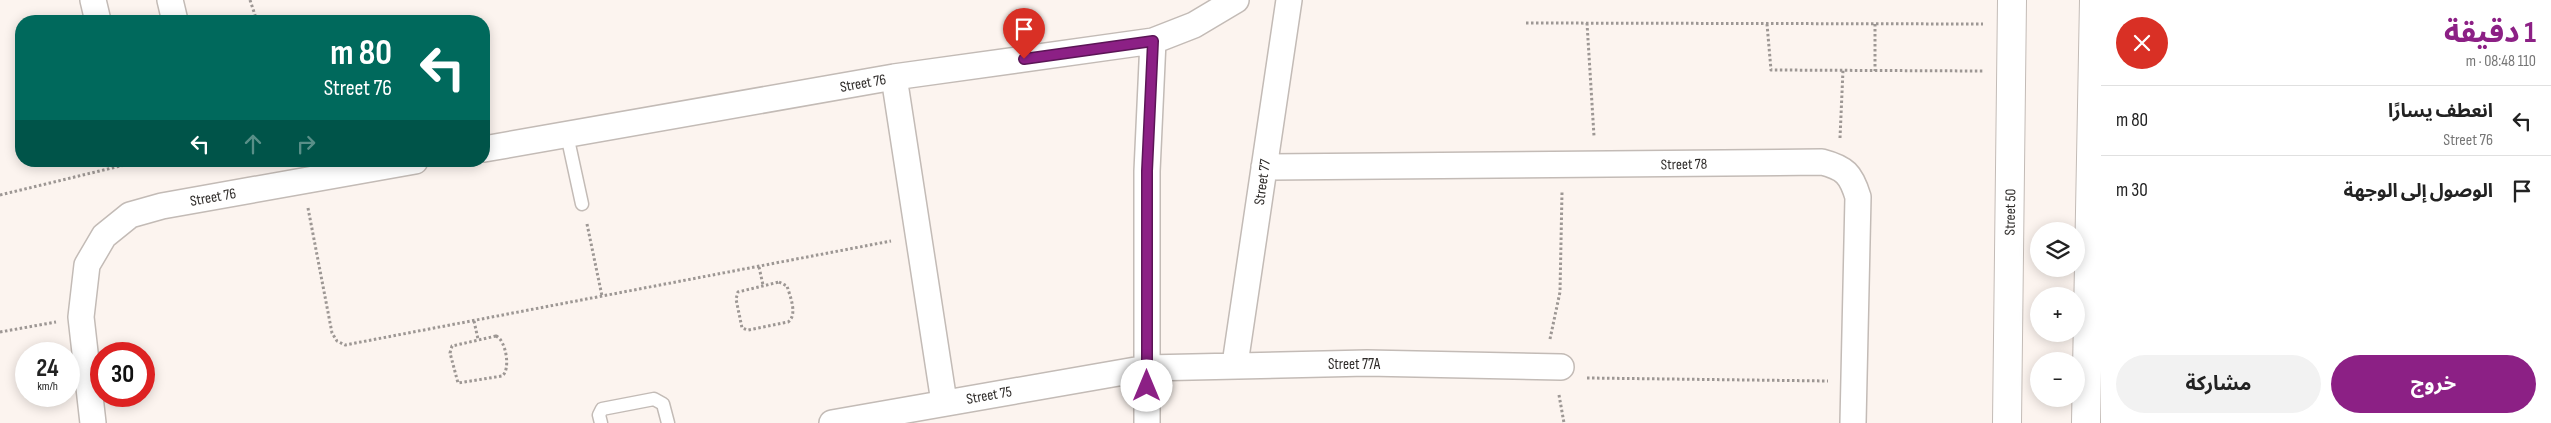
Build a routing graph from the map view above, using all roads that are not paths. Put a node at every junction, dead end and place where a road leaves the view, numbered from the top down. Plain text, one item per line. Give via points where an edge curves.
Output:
1 (93, 0) edge
2 (170, 0) edge
3 (1236, 0) edge
4 (1289, 0) edge
5 (2094, 0) edge
6 (2012, 12) edge
7 (97, 15) edge
8 (174, 15) edge
9 (1153, 41) junction
10 (894, 77) junction
11 (568, 134) junction
12 (490, 148) edge
13 (381, 167) edge
14 (1264, 167) junction
15 (582, 204) road end
16 (1236, 364) junction
17 (1147, 368) junction
18 (1561, 370) road end
19 (944, 402) junction
20 (92, 423) edge
21 (601, 423) edge
22 (668, 423) edge
23 (832, 423) edge
24 (1147, 423) edge
25 (1853, 423) edge
26 (2008, 423) edge
27 (2086, 423) edge

1 - 7 street
2 - 8 street
3 - 9 street, Street 76 via 1194,25
4 - 14 street, Street 77
5 - 27 street
6 - 26 street, Street 50
9 - 10 street, Street 76
9 - 17 street via 1147,171
10 - 11 street, Street 76
10 - 19 street
11 - 12 street, Street 76
11 - 15 lane
13 - 20 street, Street 76 via 162,206 130,215 104,236 87,265 81,317
14 - 16 street, Street 77
14 - 25 street, Street 78 via 1822,162 1838,166 1852,178 1858,197
16 - 17 street, Street 77A
16 - 18 street, Street 77A
17 - 19 street, Street 75
17 - 24 street
19 - 23 street, Street 75
21 - 22 lane via 599,415 602,409 654,399 663,404

